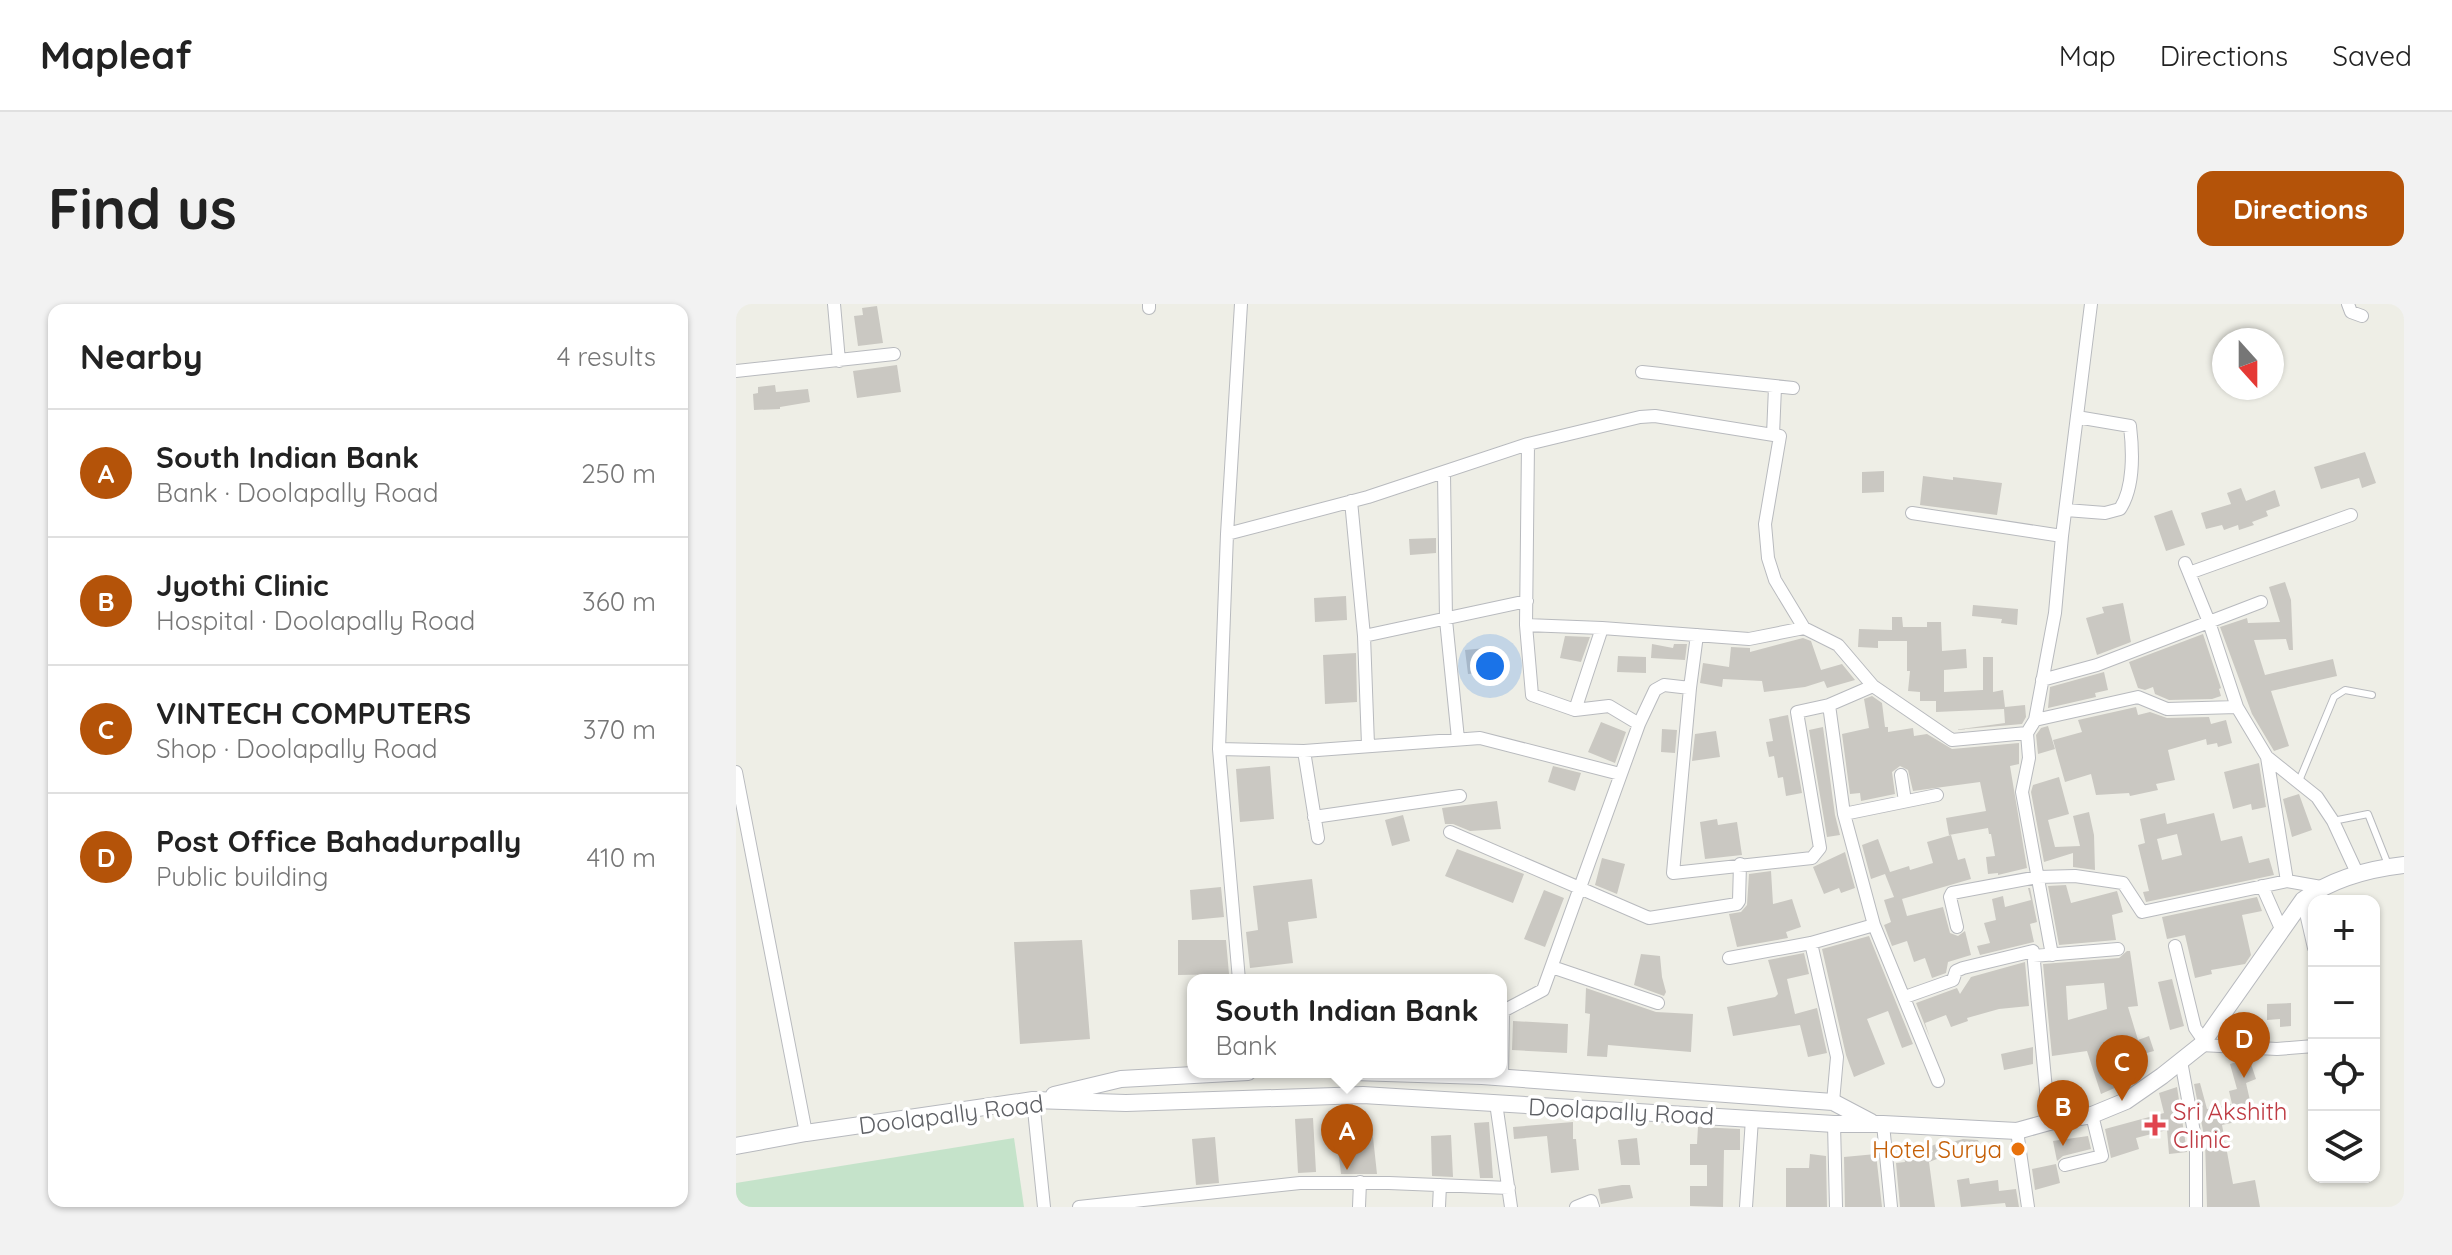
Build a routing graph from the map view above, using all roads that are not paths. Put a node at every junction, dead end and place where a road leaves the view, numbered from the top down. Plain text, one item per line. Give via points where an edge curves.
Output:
1 (834, 304) edge
2 (1241, 304) edge
3 (2091, 304) edge
4 (2348, 304) edge
5 (2362, 316) dead end
6 (894, 354) dead end
7 (839, 361) junction
8 (736, 371) edge
9 (1642, 372) dead end
10 (1775, 387) junction
11 (1793, 388) dead end
12 (2077, 417) junction
13 (1773, 435) junction
14 (1528, 444) junction
15 (1444, 473) junction
16 (1351, 501) junction
17 (2066, 510) junction
18 (1912, 513) dead end
19 (2351, 515) dead end
20 (1227, 534) junction
21 (2062, 536) junction
22 (1527, 601) junction
23 (2261, 602) dead end
24 (1446, 620) junction
25 (2209, 622) junction
26 (1526, 625) junction
27 (1602, 628) junction
28 (1804, 628) junction
29 (1697, 635) junction
30 (1364, 636) junction
31 (2042, 680) junction
32 (1873, 686) junction
33 (1690, 688) junction
34 (2372, 695) dead end
35 (1829, 705) junction
36 (2237, 707) junction
37 (1575, 710) junction
38 (2035, 720) junction
39 (1639, 724) junction
40 (2027, 733) junction
41 (1458, 739) junction
42 (1368, 745) junction
43 (1219, 749) junction
44 (1304, 751) junction
45 (2267, 757) junction
46 (736, 772) edge
47 (1620, 774) junction
48 (1901, 775) dead end
49 (2298, 783) junction
50 (1937, 795) dead end
51 (1460, 796) dead end
52 (1905, 801) junction
53 (1844, 814) junction
54 (1314, 817) junction
55 (2333, 821) junction
56 (1450, 832) dead end
57 (1318, 838) dead end
58 (1740, 864) junction
59 (2396, 866) edge
60 (2358, 875) junction
61 (2038, 877) junction
62 (2287, 881) junction
63 (2262, 886) junction
64 (2321, 887) junction
65 (1578, 889) junction
66 (2303, 900) junction
67 (2308, 922) edge
68 (1874, 925) junction
69 (1957, 927) dead end
70 (2282, 931) junction
71 (1811, 943) junction
72 (2175, 946) dead end
73 (2118, 949) dead end
74 (2052, 955) junction
75 (2033, 956) junction
76 (1729, 958) dead end
77 (1552, 967) junction
78 (1238, 974) edge
79 (1905, 997) junction
80 (1658, 1003) dead end
81 (1507, 1009) edge
82 (2202, 1043) junction
83 (2308, 1046) edge
84 (2181, 1061) junction
85 (1187, 1075) edge
86 (1502, 1078) edge
87 (1938, 1081) dead end
88 (1033, 1100) junction
89 (1833, 1102) junction
90 (1496, 1103) junction
91 (2092, 1115) junction
92 (1752, 1119) junction
93 (2049, 1122) junction
94 (1834, 1124) junction
95 (1879, 1124) junction
96 (2017, 1131) junction
97 (806, 1133) junction
98 (736, 1146) edge
99 (2065, 1165) dead end
100 (1360, 1182) junction
101 (1440, 1185) junction
102 (1509, 1188) junction
103 (1044, 1207) edge
104 (1079, 1207) edge
105 (1359, 1207) edge
106 (1439, 1207) edge
107 (1511, 1207) edge
108 (1576, 1207) edge
109 (1593, 1207) edge
110 (1746, 1207) edge
111 (1836, 1207) edge
112 (1891, 1207) edge
113 (2028, 1207) edge
114 (2196, 1207) edge

1 - 7 street
2 - 20 street
3 - 12 street
4 - 5 street via 2351,312
6 - 7 street
7 - 8 street
9 - 10 street
10 - 11 street
10 - 13 street
12 - 17 street
12 - 17 street via 2130,426 2127,499 2120,509 2105,513
13 - 14 street via 1655,416
13 - 28 street via 1780,436 1765,524 1768,558
14 - 15 street
14 - 22 street
15 - 16 street
15 - 24 street
16 - 20 street
16 - 30 street
17 - 21 street
18 - 21 street
19 - 25 street via 2187,568
20 - 43 street
21 - 31 street
22 - 24 street
22 - 26 street
23 - 25 street
24 - 30 street
24 - 41 street
25 - 31 street
25 - 36 street
26 - 27 street
26 - 37 street via 1532,695
27 - 29 street
27 - 37 street
28 - 29 street via 1749,639
28 - 32 street via 1838,645
29 - 33 street
30 - 42 street
31 - 38 street
32 - 35 street
32 - 40 street via 1952,740
33 - 39 street via 1659,687
33 - 58 street via 1673,873
34 - 49 lane via 2345,690 2334,697
35 - 53 street
35 - 58 street via 1797,712 1820,848 1812,858
36 - 38 street via 2167,709 2138,697
36 - 45 street
37 - 39 street via 1609,706
38 - 40 street
39 - 47 street
40 - 61 street via 2029,758 2022,792
41 - 42 street
41 - 47 street via 1492,740
42 - 44 street
43 - 44 street
43 - 78 street
44 - 54 street
45 - 49 street
45 - 62 street
46 - 97 street
47 - 65 street
48 - 52 street
49 - 55 street via 2317,797
50 - 52 street
51 - 54 street
52 - 53 street
53 - 68 street
54 - 57 street
55 - 59 lane via 2368,814
55 - 60 street
56 - 65 street
58 - 65 street via 1737,904 1649,918
59 - 60 main road, Doolapally Road
60 - 64 main road, Doolapally Road
61 - 63 street via 2123,883 2142,912
61 - 69 street via 1952,893
61 - 74 street
62 - 63 street
62 - 64 street
63 - 70 street
64 - 66 main road, Doolapally Road
65 - 77 street
66 - 67 street
66 - 70 main road, Doolapally Road
68 - 71 street
68 - 79 street
70 - 82 main road, Doolapally Road
71 - 76 street
71 - 89 street via 1837,1057
72 - 82 street
73 - 74 street
74 - 75 street
75 - 79 street via 2033,951 1963,968 1953,980
75 - 93 street
77 - 80 street
77 - 81 street via 1543,990
79 - 87 street
82 - 83 street
82 - 84 main road, Doolapally Road
84 - 91 main road, Doolapally Road via 2126,1101
84 - 114 street via 2196,1143
85 - 88 main road via 1121,1079
86 - 89 main road
88 - 90 main road, Doolapally Road via 1126,1103 1363,1095
88 - 97 main road, Doolapally Road
88 - 103 street
89 - 95 main road
90 - 92 main road, Doolapally Road
90 - 102 street
91 - 93 main road, Doolapally Road
91 - 99 street via 2102,1156
92 - 94 main road, Doolapally Road
92 - 110 street
93 - 96 main road, Doolapally Road
94 - 95 main road, Doolapally Road
94 - 111 street
95 - 96 main road, Doolapally Road
95 - 112 street
96 - 113 street
97 - 98 main road, Doolapally Road
100 - 101 street
100 - 104 street via 1275,1184
100 - 105 street
101 - 102 street
101 - 106 street
102 - 107 street
108 - 109 street via 1591,1201

